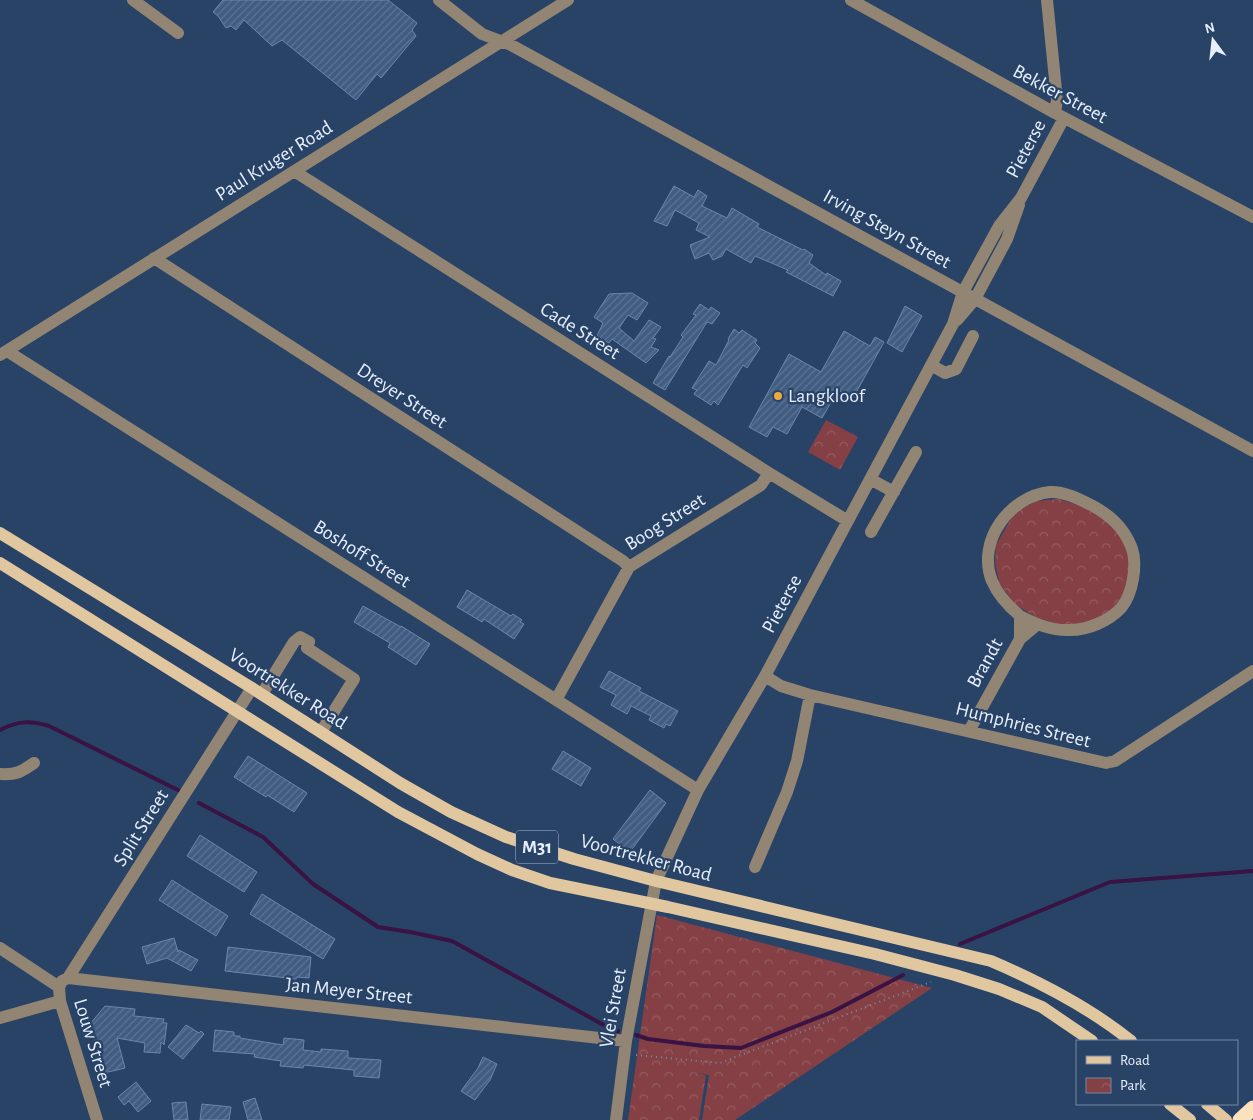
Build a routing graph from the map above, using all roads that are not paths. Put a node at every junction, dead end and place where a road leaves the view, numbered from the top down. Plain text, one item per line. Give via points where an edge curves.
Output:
1 (133, 0) edge
2 (439, 0) edge
3 (568, 0) edge
4 (851, 0) edge
5 (1047, 0) edge
6 (178, 33) dead end
7 (503, 41) junction
8 (1059, 116) junction
9 (294, 171) junction
10 (1021, 198) junction
11 (1253, 217) edge
12 (154, 258) junction
13 (963, 292) junction
14 (975, 299) junction
15 (953, 324) junction
16 (973, 336) dead end
17 (3, 353) edge
18 (931, 365) junction
19 (1253, 450) edge
20 (916, 452) dead end
21 (769, 473) junction
22 (870, 479) junction
23 (894, 492) junction
24 (848, 521) junction
25 (872, 532) dead end
26 (0, 533) edge
27 (0, 563) edge
28 (629, 567) junction
29 (1020, 616) junction
30 (1038, 624) junction
31 (1020, 639) junction
32 (1253, 671) edge
33 (765, 676) junction
34 (257, 691) junction
35 (810, 695) junction
36 (556, 700) junction
37 (238, 711) junction
38 (969, 731) junction
39 (321, 732) junction
40 (34, 763) dead end
41 (0, 774) edge
42 (698, 790) junction
43 (755, 867) dead end
44 (656, 881) junction
45 (650, 904) junction
46 (0, 948) edge
47 (64, 983) junction
48 (60, 1001) junction
49 (0, 1018) edge
50 (1091, 1040) edge
51 (1130, 1040) edge
52 (626, 1041) junction
53 (1171, 1105) edge
54 (1208, 1105) edge
55 (1253, 1108) edge
56 (97, 1120) edge
57 (616, 1120) edge
58 (1190, 1120) edge
59 (1226, 1120) edge
60 (1240, 1120) edge

1 - 6 street
2 - 7 street, Irving Steyn Street via 482,34
3 - 7 street, Paul Kruger Road
4 - 8 street, Bekker Street
5 - 8 street
7 - 9 street, Paul Kruger Road
7 - 13 street, Irving Steyn Street
8 - 10 street, Pieterse
8 - 11 street, Bekker Street
9 - 12 street, Paul Kruger Road
9 - 21 street, Cade Street
10 - 13 street, Pieterse via 999,226
10 - 14 street, Pieterse via 1007,239
12 - 17 street, Paul Kruger Road
12 - 28 street, Dreyer Street
13 - 14 street, Irving Steyn Street
13 - 15 street, Pieterse
14 - 15 street, Pieterse
14 - 19 street, Irving Steyn Street
15 - 18 street, Pieterse
16 - 18 street via 956,369 945,373
17 - 36 street, Boshoff Street
18 - 22 street, Pieterse
20 - 23 street
21 - 24 street, Cade Street
21 - 28 street, Boog Street via 761,485
22 - 23 street
22 - 24 street, Pieterse
23 - 25 street
24 - 33 street, Pieterse
26 - 34 main road, Voortrekker Road / M31
27 - 37 main road, Voortrekker Road / M31
28 - 36 street, Boog Street
29 - 30 street
29 - 30 street via 1006,604 992,580 988,561 990,543 1006,514 1019,502 1052,492 1068,495 1106,514 1127,536 1133,551 1133,585 1122,607 1090,628 1070,630
29 - 31 street, Brandt
30 - 31 street, Brandt
31 - 38 street, Brandt
32 - 38 street, Humphries Street via 1110,763
33 - 35 street, Humphries Street via 781,686
33 - 42 street, Pieterse
34 - 37 street, Split Street
34 - 39 main road, Voortrekker Road / M31
34 - 39 street, Split Street via 294,642 298,638 305,639 309,642 307,648 354,679
35 - 38 street, Humphries Street
35 - 43 street via 797,762
36 - 42 street, Boshoff Street
37 - 45 main road, Voortrekker Road / M31 via 398,812 477,854 550,883
37 - 47 street, Split Street
39 - 44 main road, Voortrekker Road / M31 via 400,783 506,838
40 - 41 street via 21,772
42 - 44 street, Pieterse
44 - 45 street, Pieterse
44 - 51 main road, Voortrekker Road / M31 via 991,961 1082,1007
45 - 50 main road, Voortrekker Road / M31 via 955,975 1042,1007
45 - 52 street, Vlei Street
46 - 47 street, Louw Street
47 - 48 street, Louw Street
47 - 52 street, Jan Meyer Street
48 - 49 street
48 - 56 street, Louw Street
52 - 57 street, Vlei Street
53 - 58 main road
54 - 59 main road
55 - 60 highway

